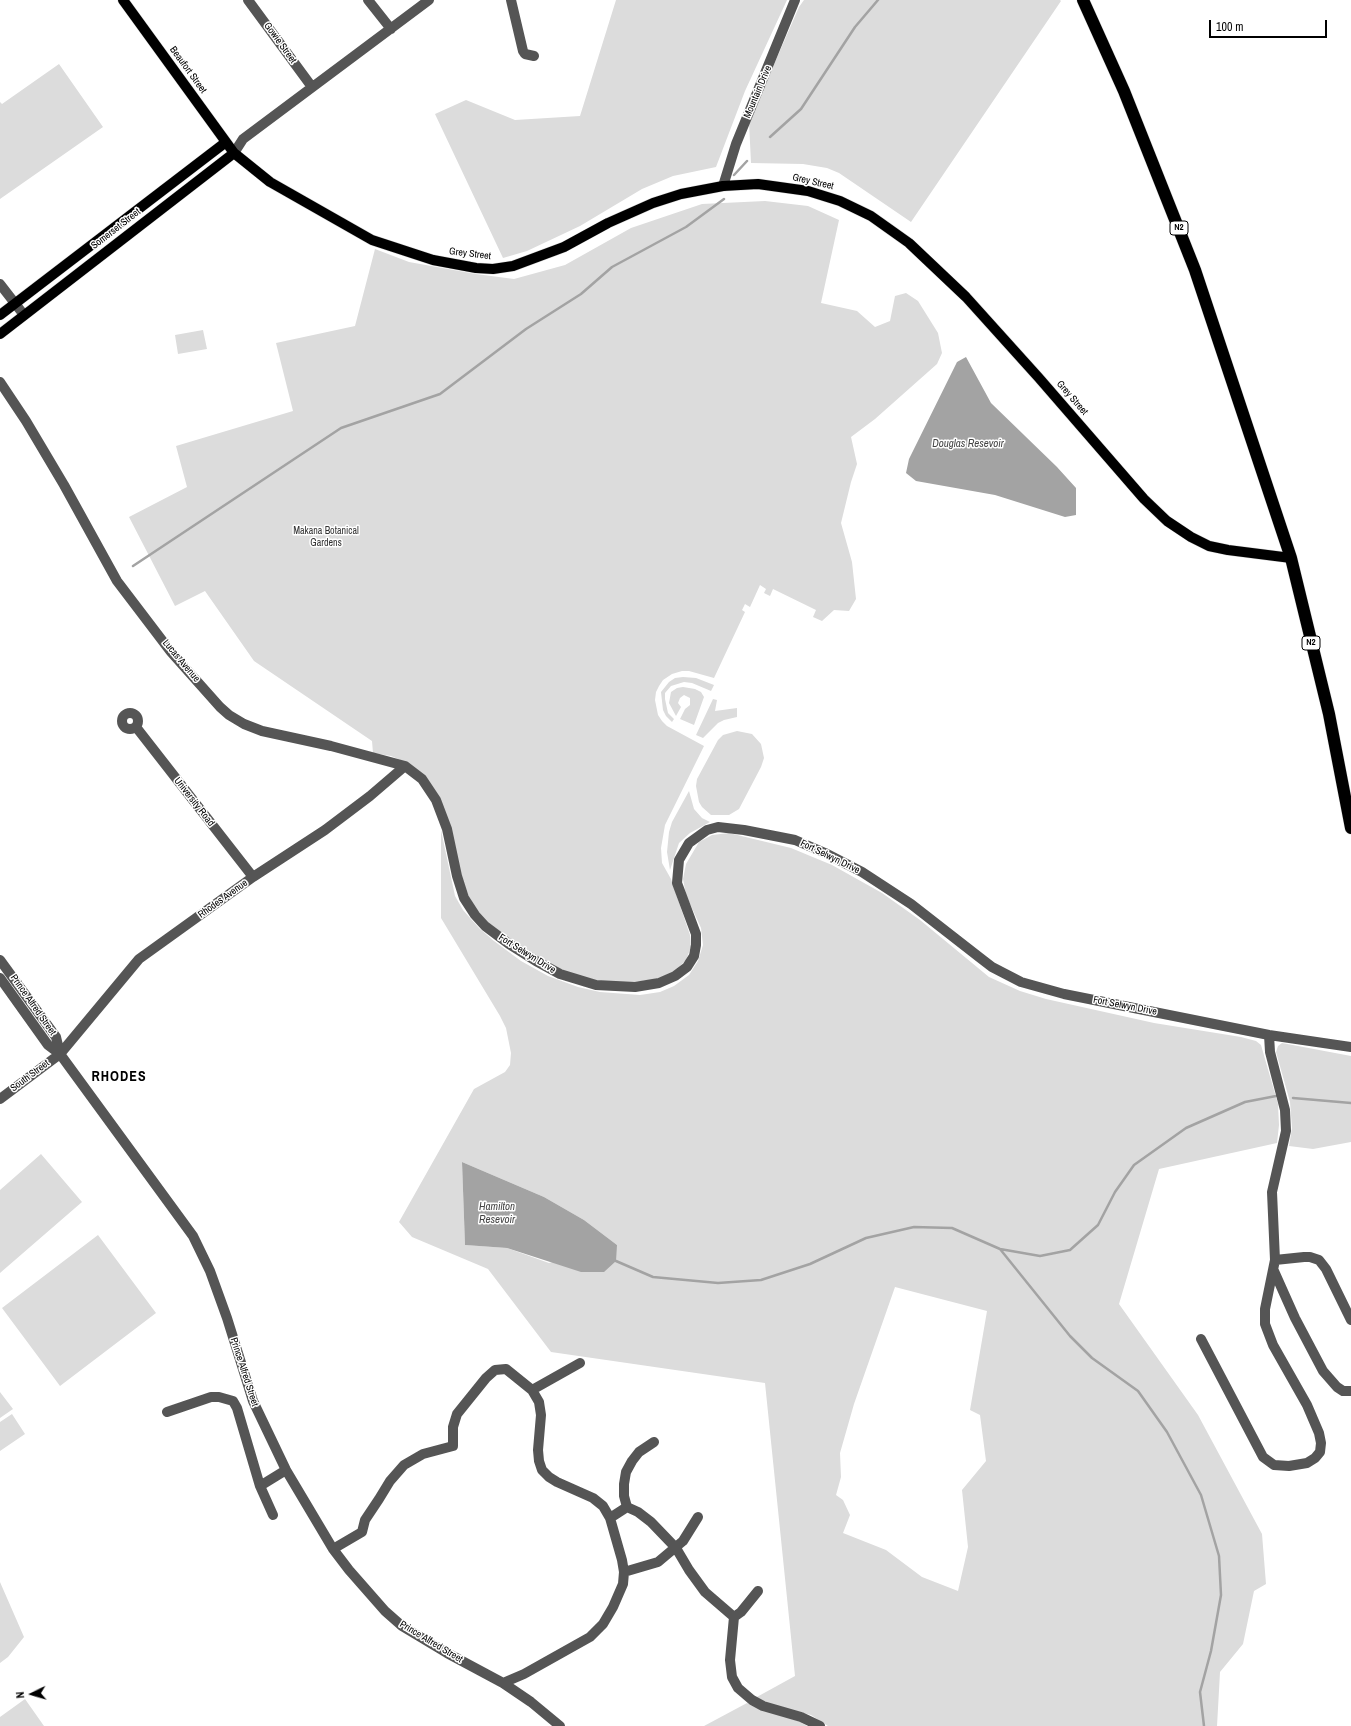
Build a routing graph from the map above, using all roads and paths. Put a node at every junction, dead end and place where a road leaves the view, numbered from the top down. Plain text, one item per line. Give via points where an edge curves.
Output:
1 (123, 0) edge
2 (248, 0) edge
3 (368, 0) edge
4 (429, 0) edge
5 (511, 0) edge
6 (795, 0) edge
7 (1082, 0) edge
8 (390, 29) junction
9 (534, 56) dead end
10 (312, 86) junction
11 (243, 139) junction
12 (226, 142) junction
13 (234, 153) junction
14 (170, 185) junction
15 (723, 186) junction
16 (178, 196) junction
17 (101, 237) junction
18 (108, 250) junction
19 (0, 284) edge
20 (14, 303) junction
21 (0, 315) edge
22 (24, 315) junction
23 (0, 334) edge
24 (0, 382) edge
25 (1291, 558) junction
26 (136, 727) dead end
27 (405, 766) junction
28 (1351, 828) edge
29 (447, 829) joint
30 (253, 877) junction
31 (0, 960) edge
32 (0, 978) edge
33 (1269, 1035) junction
34 (1351, 1046) edge
35 (60, 1054) junction
36 (0, 1099) edge
37 (1275, 1260) junction
38 (1274, 1272) junction
39 (1351, 1320) edge
40 (1202, 1339) dead end
41 (580, 1363) dead end
42 (532, 1390) junction
43 (1351, 1391) edge
44 (167, 1412) dead end
45 (654, 1442) dead end
46 (286, 1470) junction
47 (260, 1486) junction
48 (627, 1506) junction
49 (273, 1515) dead end
50 (698, 1517) dead end
51 (610, 1518) junction
52 (676, 1548) junction
53 (333, 1549) junction
54 (624, 1572) junction
55 (758, 1591) dead end
56 (734, 1617) junction
57 (503, 1683) junction
58 (560, 1726) edge
59 (820, 1726) edge

1 - 12 main road, Beaufort Street
2 - 10 street, Gowie Street
3 - 8 street
4 - 8 street, Somerset Street
5 - 9 street via 523,50 525,54
6 - 15 street, Mountain Drive via 736,144
7 - 25 highway, N2 via 1124,91 1195,270
8 - 10 street, Somerset Street
10 - 11 street, Somerset Street
11 - 12 street, Somerset Street
11 - 13 street, Somerset Street
12 - 13 main road, Beaufort Street
12 - 14 main road, Somerset Street
13 - 15 main road, Grey Street via 270,182 372,240 433,260 493,269 513,266 540,257 653,203 681,194
13 - 16 main road, Somerset Street
14 - 16 main road
14 - 17 main road, Somerset Street
15 - 25 main road, Grey Street via 758,184 808,191 840,201 871,216 909,243 966,297 1144,499 1167,521 1209,546
16 - 18 main road, Somerset Street
17 - 18 main road
17 - 20 main road, Somerset Street
18 - 22 main road, Somerset Street
19 - 20 street
20 - 21 main road, Somerset Street
20 - 22 street
22 - 23 main road, Somerset Street
24 - 27 street, Lucas Avenue via 64,485 117,581 171,652 220,707 244,724 262,731
25 - 28 highway, N2 via 1329,714
26 - 30 street, University Road
27 - 29 street, Lucas Avenue via 430,789
27 - 30 street, Rhodes Avenue via 325,830
29 - 33 street, Fort Selwyn Drive via 464,898 475,915 508,944 560,974 581,982 635,987 664,981 687,967 694,956 696,934 677,883 679,860 693,840 706,830 718,827 795,840 825,853 862,872 911,904 992,967 1021,982 1064,994
30 - 35 street, Rhodes Avenue via 139,959
31 - 35 street, Prince Alfred Street via 56,1037
32 - 35 street, Prince Alfred Street via 48,1045
33 - 34 street, Fort Selwyn Drive
33 - 37 street via 1270,1052 1286,1120 1285,1142 1272,1192
35 - 36 street, South Street
35 - 46 street, Prince Alfred Street via 193,1236 210,1271 227,1318 252,1402
37 - 38 street
37 - 39 street via 1310,1257 1319,1260
38 - 40 street via 1265,1309 1265,1324 1273,1345 1307,1405 1319,1433 1320,1452 1315,1458 1308,1463 1289,1466 1274,1465 1263,1457
38 - 43 street via 1298,1325 1323,1371 1336,1387 1343,1391
41 - 42 street
42 - 51 street via 539,1402 541,1415 538,1450 542,1470 557,1482 593,1498
42 - 53 street via 506,1369 495,1370 457,1414 453,1427 453,1446 423,1454 404,1465 390,1481 365,1520 362,1532
44 - 47 street via 211,1397 233,1401 238,1408
45 - 48 street via 639,1452 626,1472 624,1496
46 - 47 street
46 - 53 street, Prince Alfred Street
47 - 49 street
48 - 51 street
48 - 52 street via 652,1522
50 - 52 street via 683,1542
51 - 54 street
52 - 54 street via 658,1562
52 - 56 street via 705,1592
53 - 57 street, Prince Alfred Street via 380,1605 402,1626
54 - 57 street via 613,1607 603,1624 590,1637
55 - 56 street
56 - 59 street via 730,1660 732,1677 738,1688 763,1706 801,1717
57 - 58 street, Prince Alfred Street

